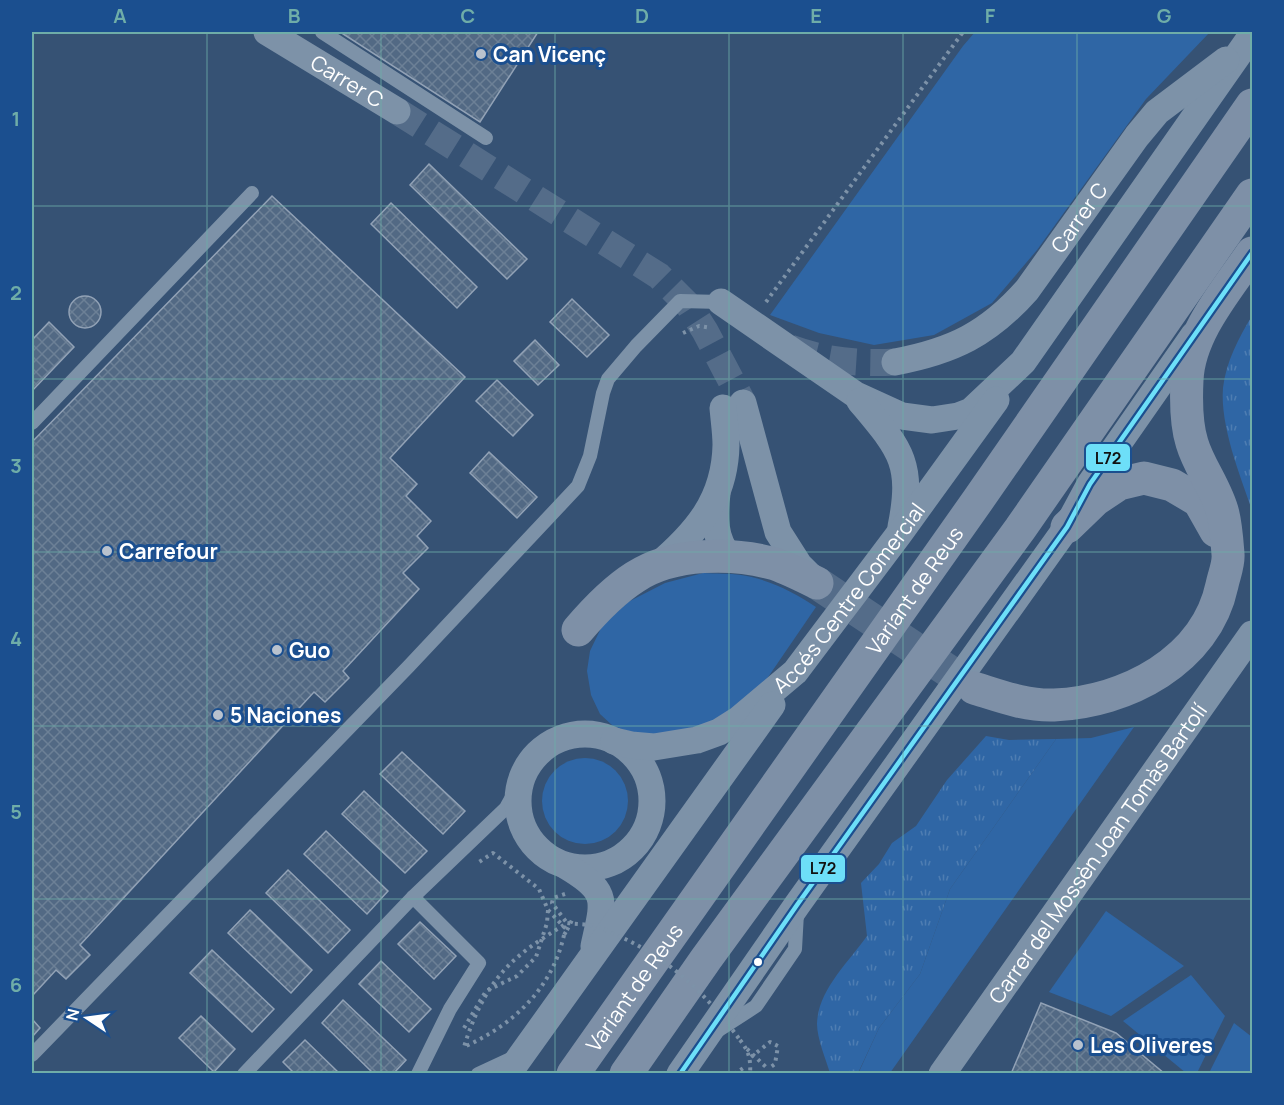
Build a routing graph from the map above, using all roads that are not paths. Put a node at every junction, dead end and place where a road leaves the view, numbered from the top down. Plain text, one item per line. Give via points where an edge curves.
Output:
1 (267, 32) edge
2 (322, 32) edge
3 (1249, 40) edge
4 (1252, 105) edge
5 (397, 111) tunnel mouth
6 (486, 138) dead end
7 (252, 193) dead end
8 (1252, 195) edge
9 (1252, 253) edge
10 (721, 302) joint
11 (1202, 324) junction
12 (895, 362) tunnel mouth
13 (1023, 362) junction
14 (856, 395) junction
15 (32, 423) edge
16 (717, 490) junction
17 (1067, 527) junction
18 (899, 534) junction
19 (1228, 557) junction
20 (730, 558) junction
21 (657, 566) junction
22 (817, 583) joint
23 (578, 630) dead end
24 (1252, 634) edge
25 (795, 672) junction
26 (974, 688) tunnel mouth
27 (614, 741) junction
28 (522, 779) junction
29 (566, 866) junction
30 (413, 897) junction
31 (591, 959) junction
32 (32, 1055) edge
33 (515, 1063) edge
34 (244, 1074) edge
35 (418, 1074) edge
36 (478, 1074) edge
37 (573, 1074) edge
38 (626, 1074) edge
39 (680, 1074) edge
40 (942, 1074) edge

1 - 5 street, Carrer C
2 - 6 lane
3 - 12 street, Carrer C via 1157,112 1008,312 966,341
3 - 13 street
4 - 37 highway, Variant de Reus
7 - 15 lane
8 - 38 highway, Variant de Reus via 1020,529
9 - 11 highway
10 - 14 street
10 - 32 lane via 680,301 629,353 608,379 579,486
11 - 17 street via 1090,484
11 - 19 highway via 1186,378 1188,416 1192,442 1223,513
13 - 14 street via 971,411 958,416 916,419
13 - 18 street, Accés Centre Comercial
14 - 18 street via 892,438 904,464 906,501
16 - 20 street via 718,541
16 - 21 street via 697,527
16 - 22 street via 733,405 778,532 799,565
17 - 19 highway via 1119,484 1144,478 1172,484 1199,501
17 - 39 street
18 - 25 street, Accés Centre Comercial
19 - 26 highway via 1219,600 1203,632 1173,664 1140,684 1098,699 1053,705 1021,702
20 - 21 highway via 708,556
20 - 22 highway via 773,564
21 - 23 highway via 604,601
24 - 40 street, Carrer del Mossèn Joan Tomàs Bartolí
25 - 27 street, Accés Centre Comercial via 719,732 654,747
25 - 31 street
27 - 28 street via 578,734 560,739 544,748
27 - 29 street via 632,753 645,771 651,792 651,814 643,835 629,852 610,863 588,868
28 - 29 street via 518,800 531,841
28 - 30 lane via 506,808
29 - 31 street via 587,878 600,897 602,908
30 - 34 lane
30 - 35 lane via 479,963 450,1009
31 - 33 street
33 - 36 lane

